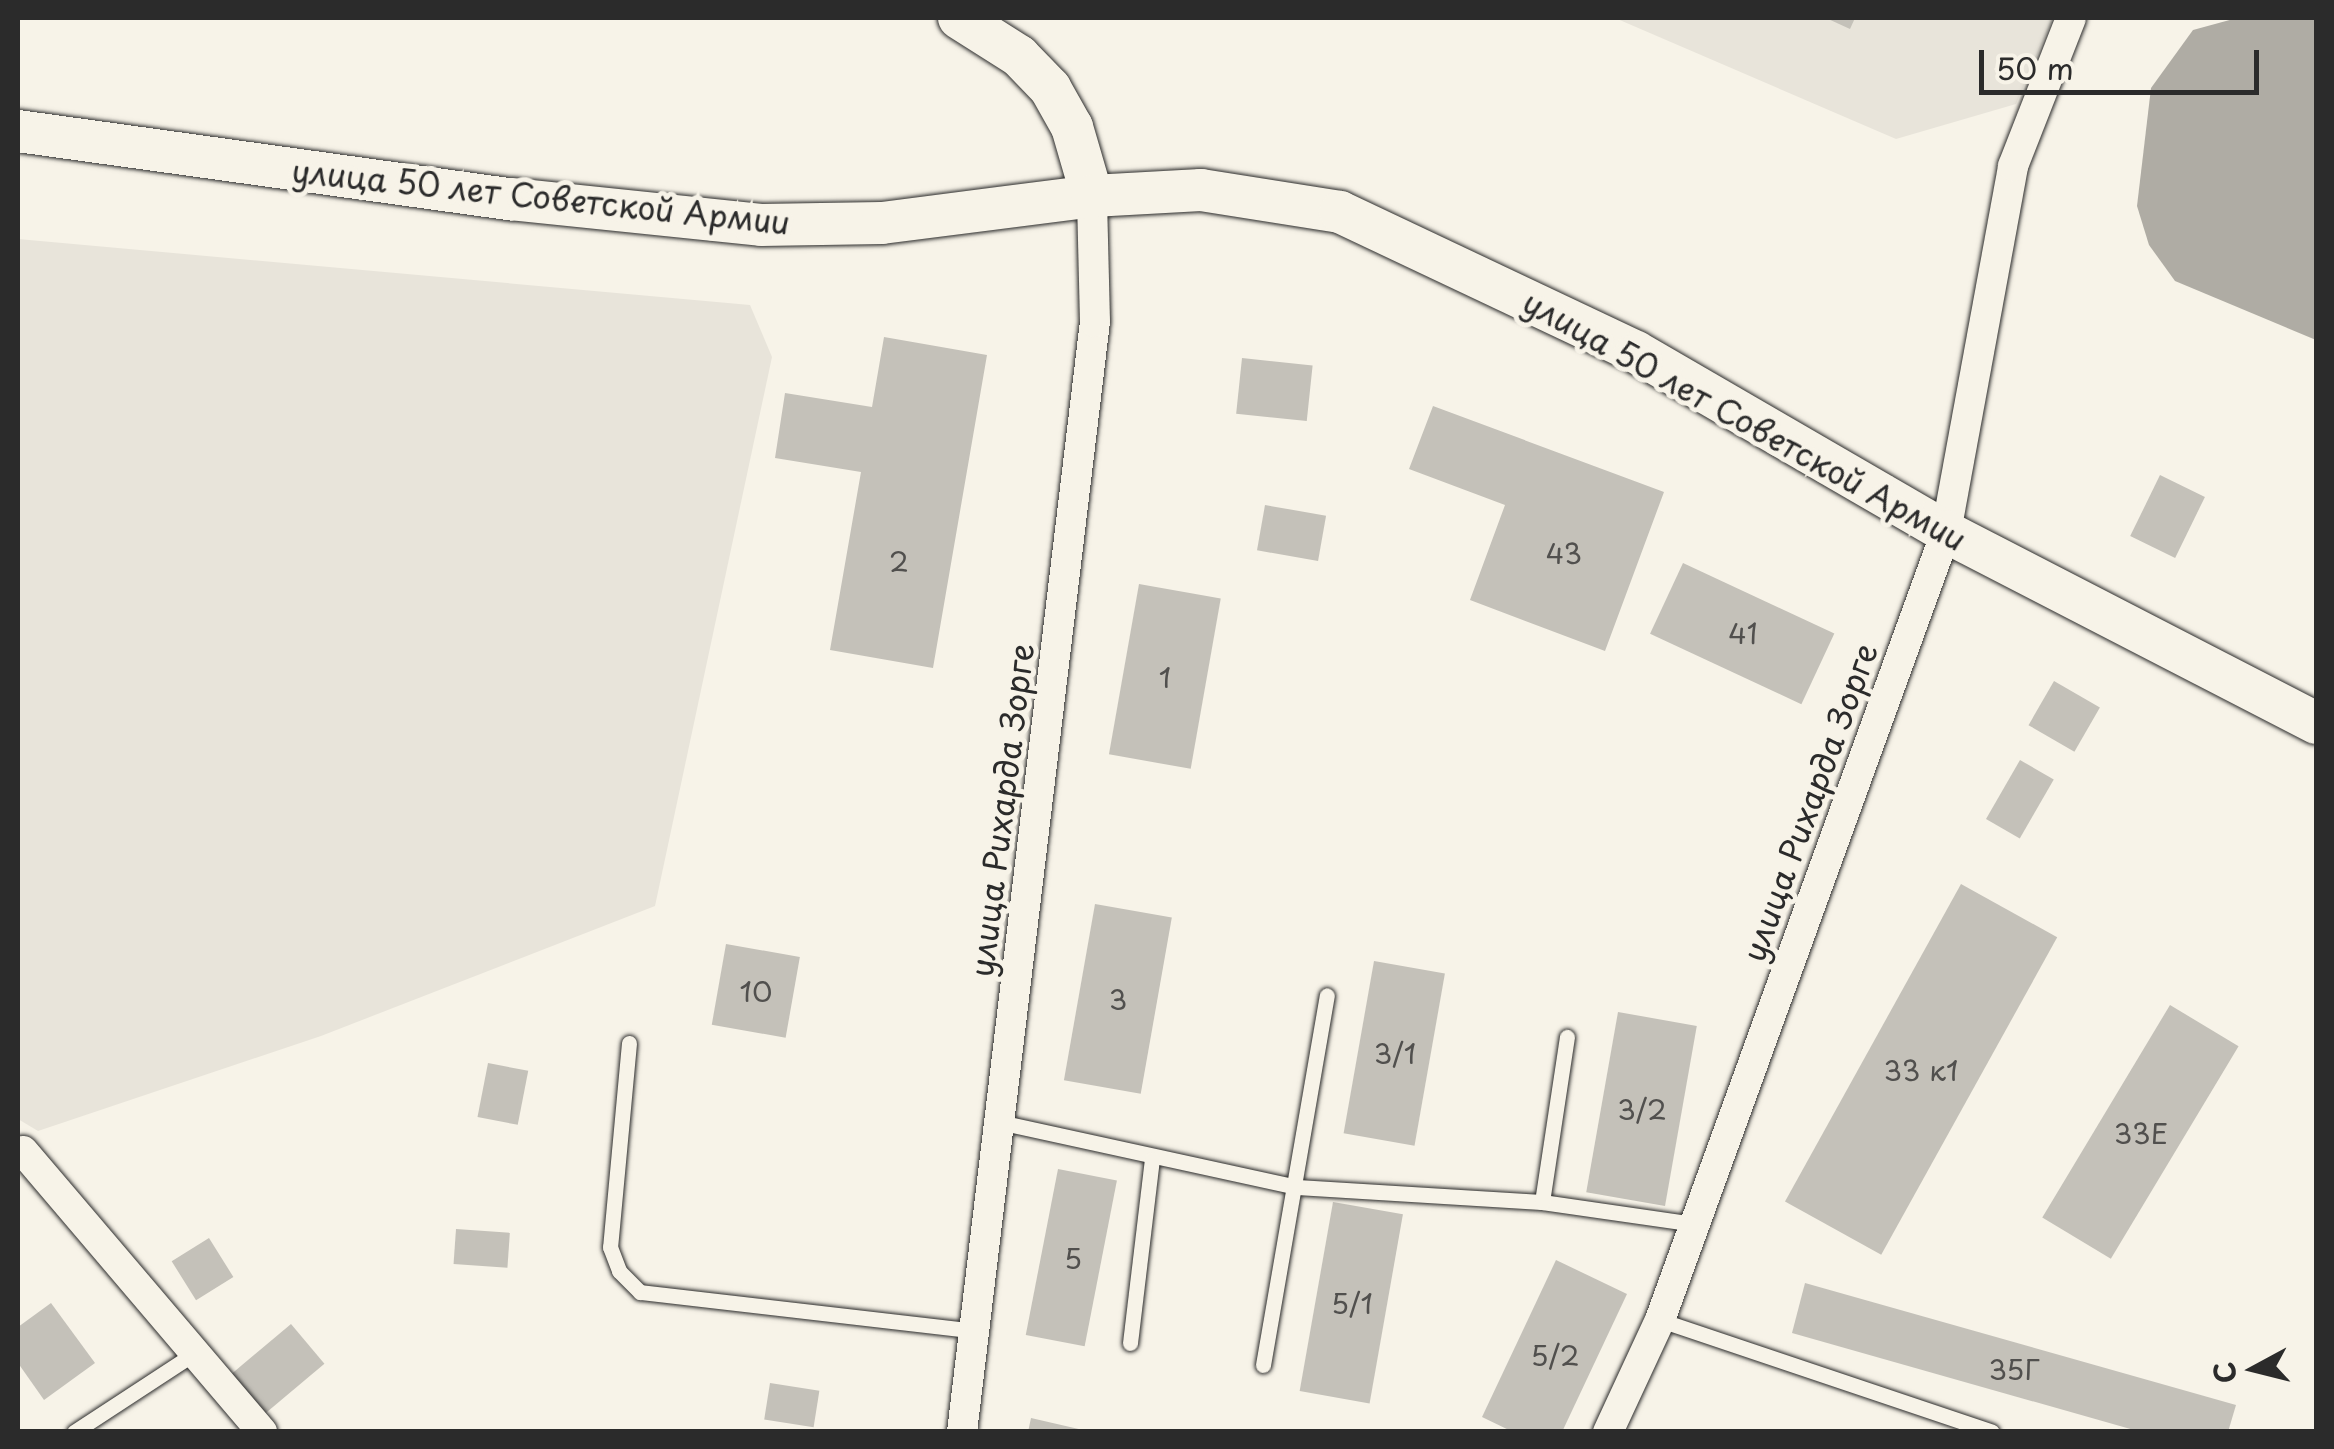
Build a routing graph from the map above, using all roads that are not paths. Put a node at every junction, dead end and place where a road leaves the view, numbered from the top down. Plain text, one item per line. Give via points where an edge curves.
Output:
1 (959, 18) edge
2 (2071, 18) edge
3 (18, 131) edge
4 (1092, 196) junction
5 (1946, 532) junction
6 (2316, 723) edge
7 (1327, 995) dead end
8 (1567, 1037) dead end
9 (630, 1043) dead end
10 (999, 1122) junction
11 (22, 1151) dead end
12 (1152, 1159) junction
13 (1297, 1187) junction
14 (1542, 1202) junction
15 (1695, 1224) junction
16 (1660, 1320) junction
17 (975, 1331) junction
18 (1130, 1343) dead end
19 (194, 1354) junction
20 (1262, 1365) dead end
21 (74, 1432) edge
22 (262, 1432) edge
23 (962, 1432) edge
24 (1608, 1432) edge
25 (1992, 1432) edge

1 - 4 main road via 1019,56 1050,88 1072,127
2 - 5 street, улица Рихарда Зорге via 2013,166
3 - 4 main road, улица 50 лет Советской Армии via 511,200 761,226 882,223
4 - 5 main road, улица 50 лет Советской Армии via 1201,190 1340,212 1636,352
4 - 10 street, улица Рихарда Зорге via 1096,322
5 - 6 main road, улица 50 лет Советской Армии
5 - 15 street, улица Рихарда Зорге
7 - 13 lane
8 - 14 lane
9 - 17 lane via 610,1246 619,1270 640,1292
10 - 12 lane
10 - 17 street, улица Рихарда Зорге
11 - 19 street
12 - 13 lane
12 - 18 lane
13 - 14 lane
13 - 20 lane
14 - 15 lane
15 - 16 street, улица Рихарда Зорге
16 - 24 street, улица Рихарда Зорге
16 - 25 lane
17 - 23 street, улица Рихарда Зорге
19 - 21 lane
19 - 22 street

